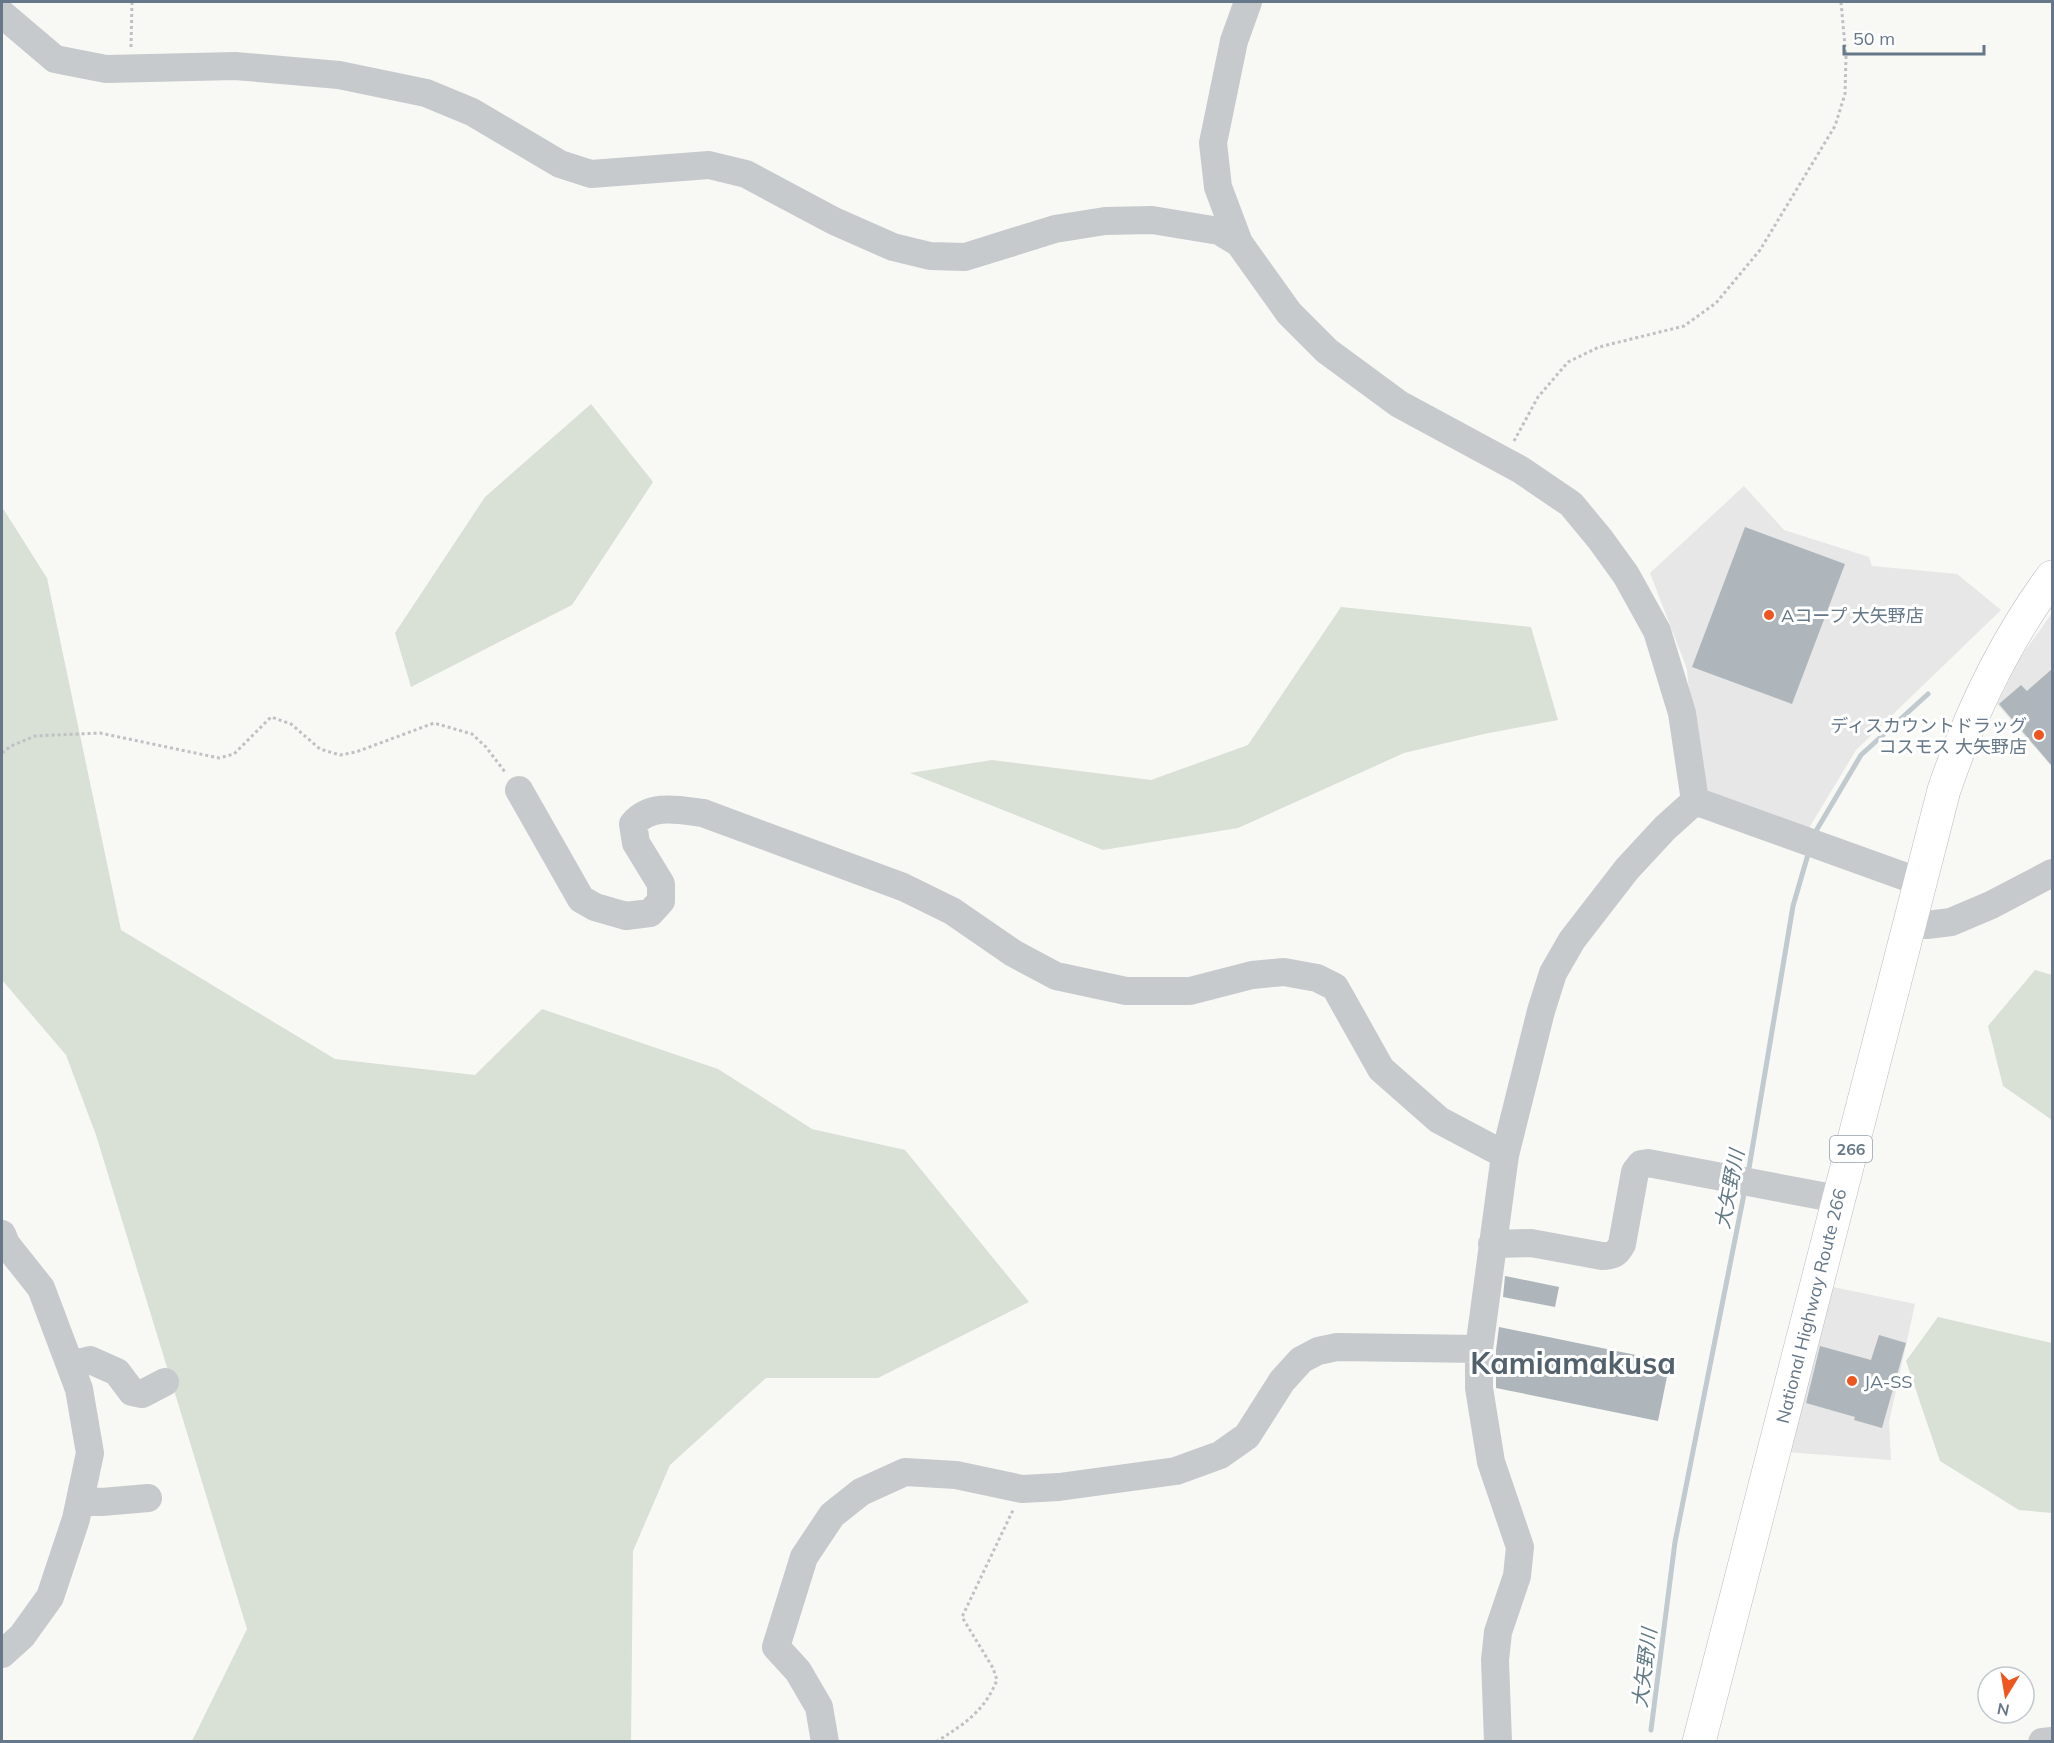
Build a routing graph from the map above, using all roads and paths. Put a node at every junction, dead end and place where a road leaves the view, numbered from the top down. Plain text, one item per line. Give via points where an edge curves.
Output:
1 (132, 2) edge
2 (1248, 2) edge
3 (1841, 2) edge
4 (2, 14) edge
5 (131, 67) junction
6 (1239, 243) junction
7 (1503, 461) junction
8 (2052, 577) edge
9 (2, 753) edge
10 (519, 789) joint
11 (1695, 801) junction
12 (2052, 873) edge
13 (1920, 882) junction
14 (1909, 923) junction
15 (1505, 1155) junction
16 (1838, 1199) junction
17 (3, 1242) edge
18 (1492, 1244) junction
19 (1479, 1349) junction
20 (70, 1365) junction
21 (165, 1382) dead end
22 (1022, 1489) junction
23 (148, 1498) dead end
24 (80, 1500) junction
25 (2, 1654) edge
26 (2052, 1741) edge
27 (825, 1742) edge
28 (936, 1742) edge
29 (1498, 1742) edge
30 (1699, 1742) edge
31 (2042, 1742) edge

1 - 5 path
2 - 6 street via 1234,41 1213,143 1218,187
3 - 7 path via 1845,94 1835,126 1760,250 1716,303 1684,327 1599,347 1568,362 1538,397
4 - 5 street via 55,59 106,69
5 - 6 street via 235,66 339,75 426,93 472,112 570,168 591,174 709,165 746,174 834,221 893,247 930,256 965,257 1055,229 1104,221 1152,220 1219,231
6 - 7 street via 1289,313 1327,351 1399,404
7 - 11 street via 1570,504 1626,575 1657,631 1682,713
8 - 13 highway, National Highway Route 266 / 266 via 2005,650 1962,737
9 - 10 path via 35,736 100,733 219,758 234,754 271,717 291,724 320,749 340,755 434,723 472,734
10 - 15 street via 581,899 626,916 651,913 661,901 661,884 636,843 633,824 641,814 669,808 703,813 903,887 952,911 1013,953 1056,975 1126,991 1190,991 1252,975 1284,972 1317,978 1335,987 1380,1069 1439,1120
11 - 13 street
11 - 15 street via 1627,869 1572,940 1554,973
12 - 14 street via 1951,922 1927,926
13 - 14 highway, National Highway Route 266 / 266
14 - 16 highway, National Highway Route 266 / 266
15 - 18 street
16 - 18 street via 1648,1163 1641,1164 1635,1172 1622,1244 1612,1256 1531,1243
16 - 30 highway, National Highway Route 266 / 266
17 - 20 street via 40,1288
18 - 19 street
19 - 22 street via 1336,1347 1318,1351 1300,1360 1247,1436 1220,1455 1176,1471
19 - 29 street via 1479,1388 1491,1462 1520,1547 1517,1576 1498,1632
20 - 21 street via 90,1360 117,1372 132,1392 142,1394
20 - 24 street via 79,1389 90,1453
22 - 27 street via 956,1476 905,1472 861,1492 832,1515 804,1557 776,1647 798,1671 819,1707
22 - 28 path via 962,1617 997,1680 991,1696 966,1724
23 - 24 street
24 - 25 street via 50,1597 22,1636
26 - 31 street

